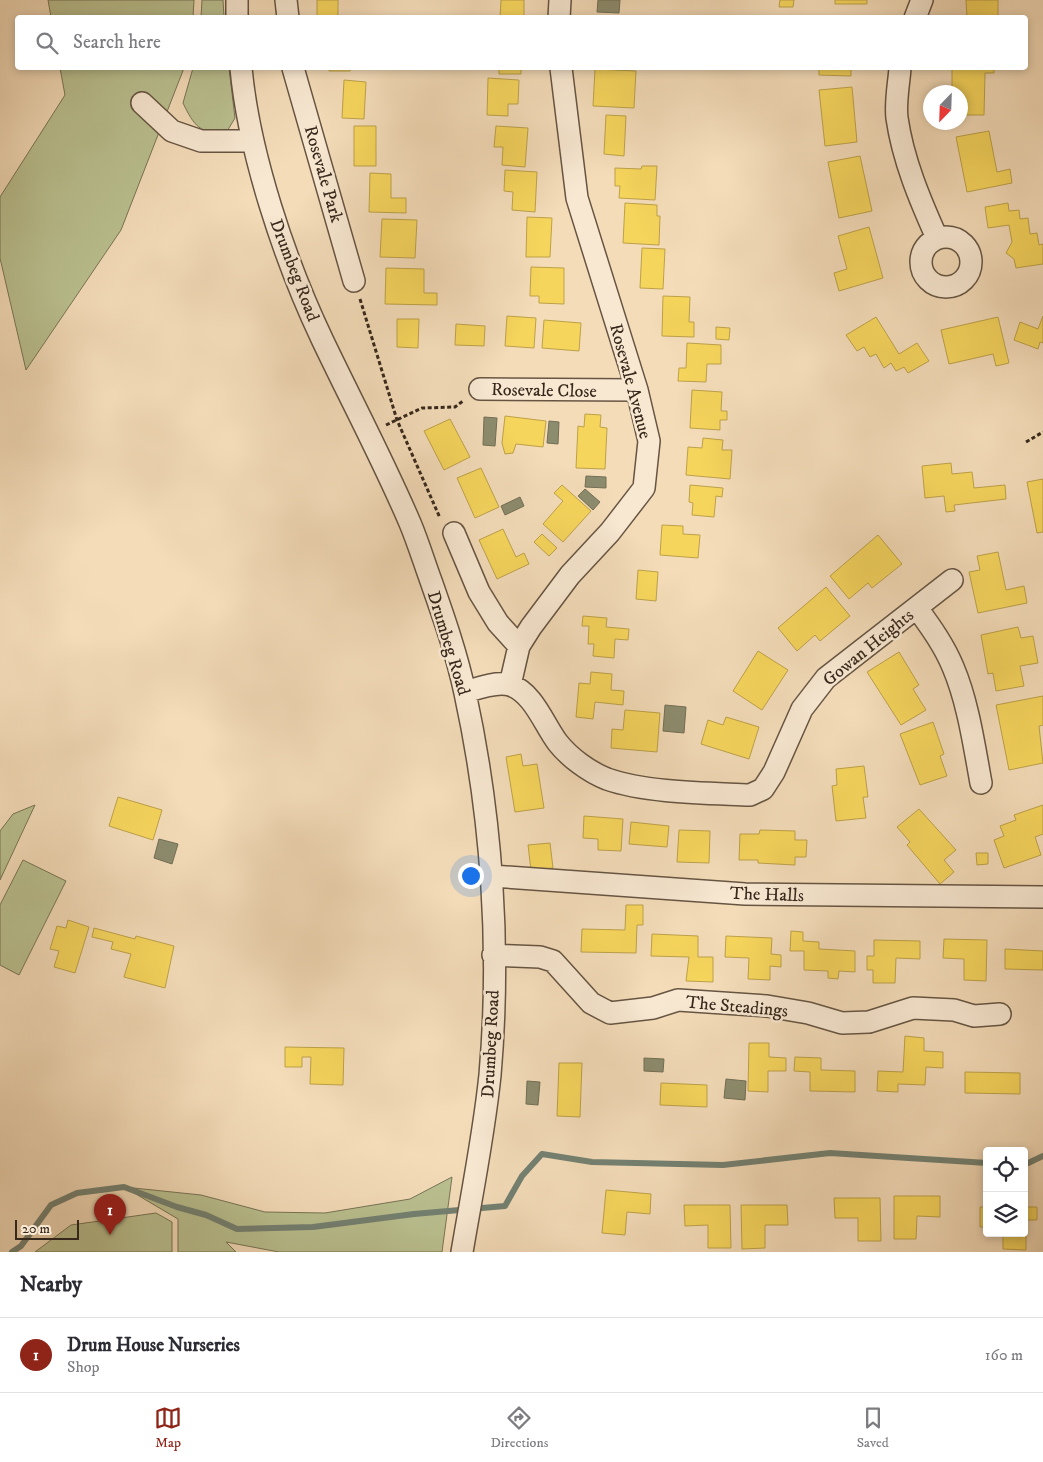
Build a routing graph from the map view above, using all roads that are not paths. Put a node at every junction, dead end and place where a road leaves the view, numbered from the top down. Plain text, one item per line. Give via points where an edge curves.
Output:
1 (237, 0) edge
2 (286, 0) edge
3 (560, 0) edge
4 (922, 0) edge
5 (237, 15) edge
6 (288, 15) edge
7 (559, 15) edge
8 (916, 15) edge
9 (241, 70) edge
10 (294, 70) edge
11 (561, 70) edge
12 (900, 70) edge
13 (142, 103) dead end
14 (253, 141) junction
15 (937, 238) dead end
16 (354, 281) road end
17 (480, 389) road end
18 (637, 390) junction
19 (454, 533) road end
20 (952, 580) dead end
21 (916, 608) junction
22 (520, 646) junction
23 (510, 685) junction
24 (465, 692) junction
25 (981, 783) dead end
26 (492, 876) junction
27 (1043, 897) edge
28 (493, 955) junction
29 (1000, 1014) dead end
30 (462, 1252) edge

1 - 5 street
2 - 6 street
3 - 7 street
4 - 8 street
9 - 14 street, Drumbeg Road
10 - 16 street, Rosevale Park
11 - 18 street, Rosevale Avenue via 577,198
12 - 15 street via 897,116 904,152
13 - 14 street via 172,131 200,141
14 - 24 street, Drumbeg Road via 291,263 320,336 412,527
17 - 18 street, Rosevale Close
18 - 22 street, Rosevale Avenue via 649,442 644,488 610,532 570,575
19 - 22 street via 479,592 498,623
20 - 21 street, Gowan Heights
21 - 23 street, Gowan Heights via 826,678 802,709 763,789 750,795 634,786 605,778 578,762 558,743 524,694
21 - 25 street via 933,629 953,667
22 - 23 street, Rosevale Avenue
23 - 24 street
24 - 26 street, Drumbeg Road
26 - 27 street, The Halls via 745,894
26 - 28 street, Drumbeg Road
28 - 29 street, The Steadings via 540,957 554,961 591,1003 610,1013 653,1008 678,1000 767,1006 842,1023 870,1022 913,1008 954,1010 974,1016
28 - 30 street, Drumbeg Road via 490,1072

